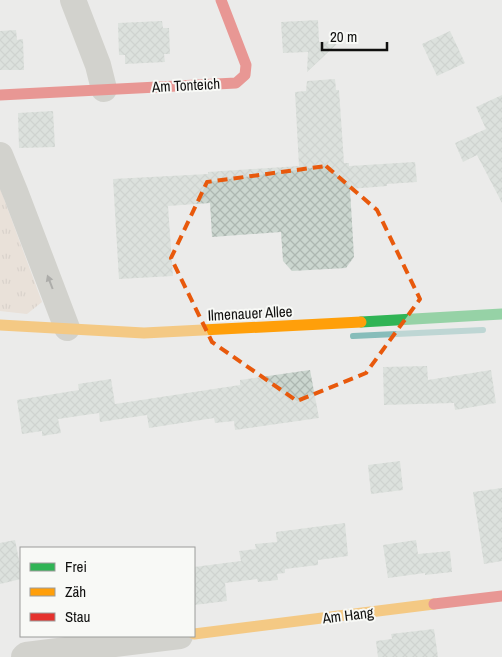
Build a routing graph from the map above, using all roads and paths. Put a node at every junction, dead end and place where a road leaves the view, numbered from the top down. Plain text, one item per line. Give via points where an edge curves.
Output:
1 (73, 0) edge
2 (221, 0) edge
3 (104, 89) junction
4 (0, 95) edge
5 (0, 155) edge
6 (502, 314) edge
7 (0, 324) edge
8 (67, 328) junction
9 (502, 596) edge
10 (195, 634) edge
11 (172, 637) edge
12 (24, 657) edge

1 - 3 street
2 - 3 street, Am Tonteich via 246,64 245,75 236,83
3 - 4 street, Am Tonteich
8 -> 5 street
6 - 8 street, Ilmenauer Allee via 144,333
7 - 8 street, Ilmenauer Allee
9 - 10 street, Am Hang
11 - 12 street

